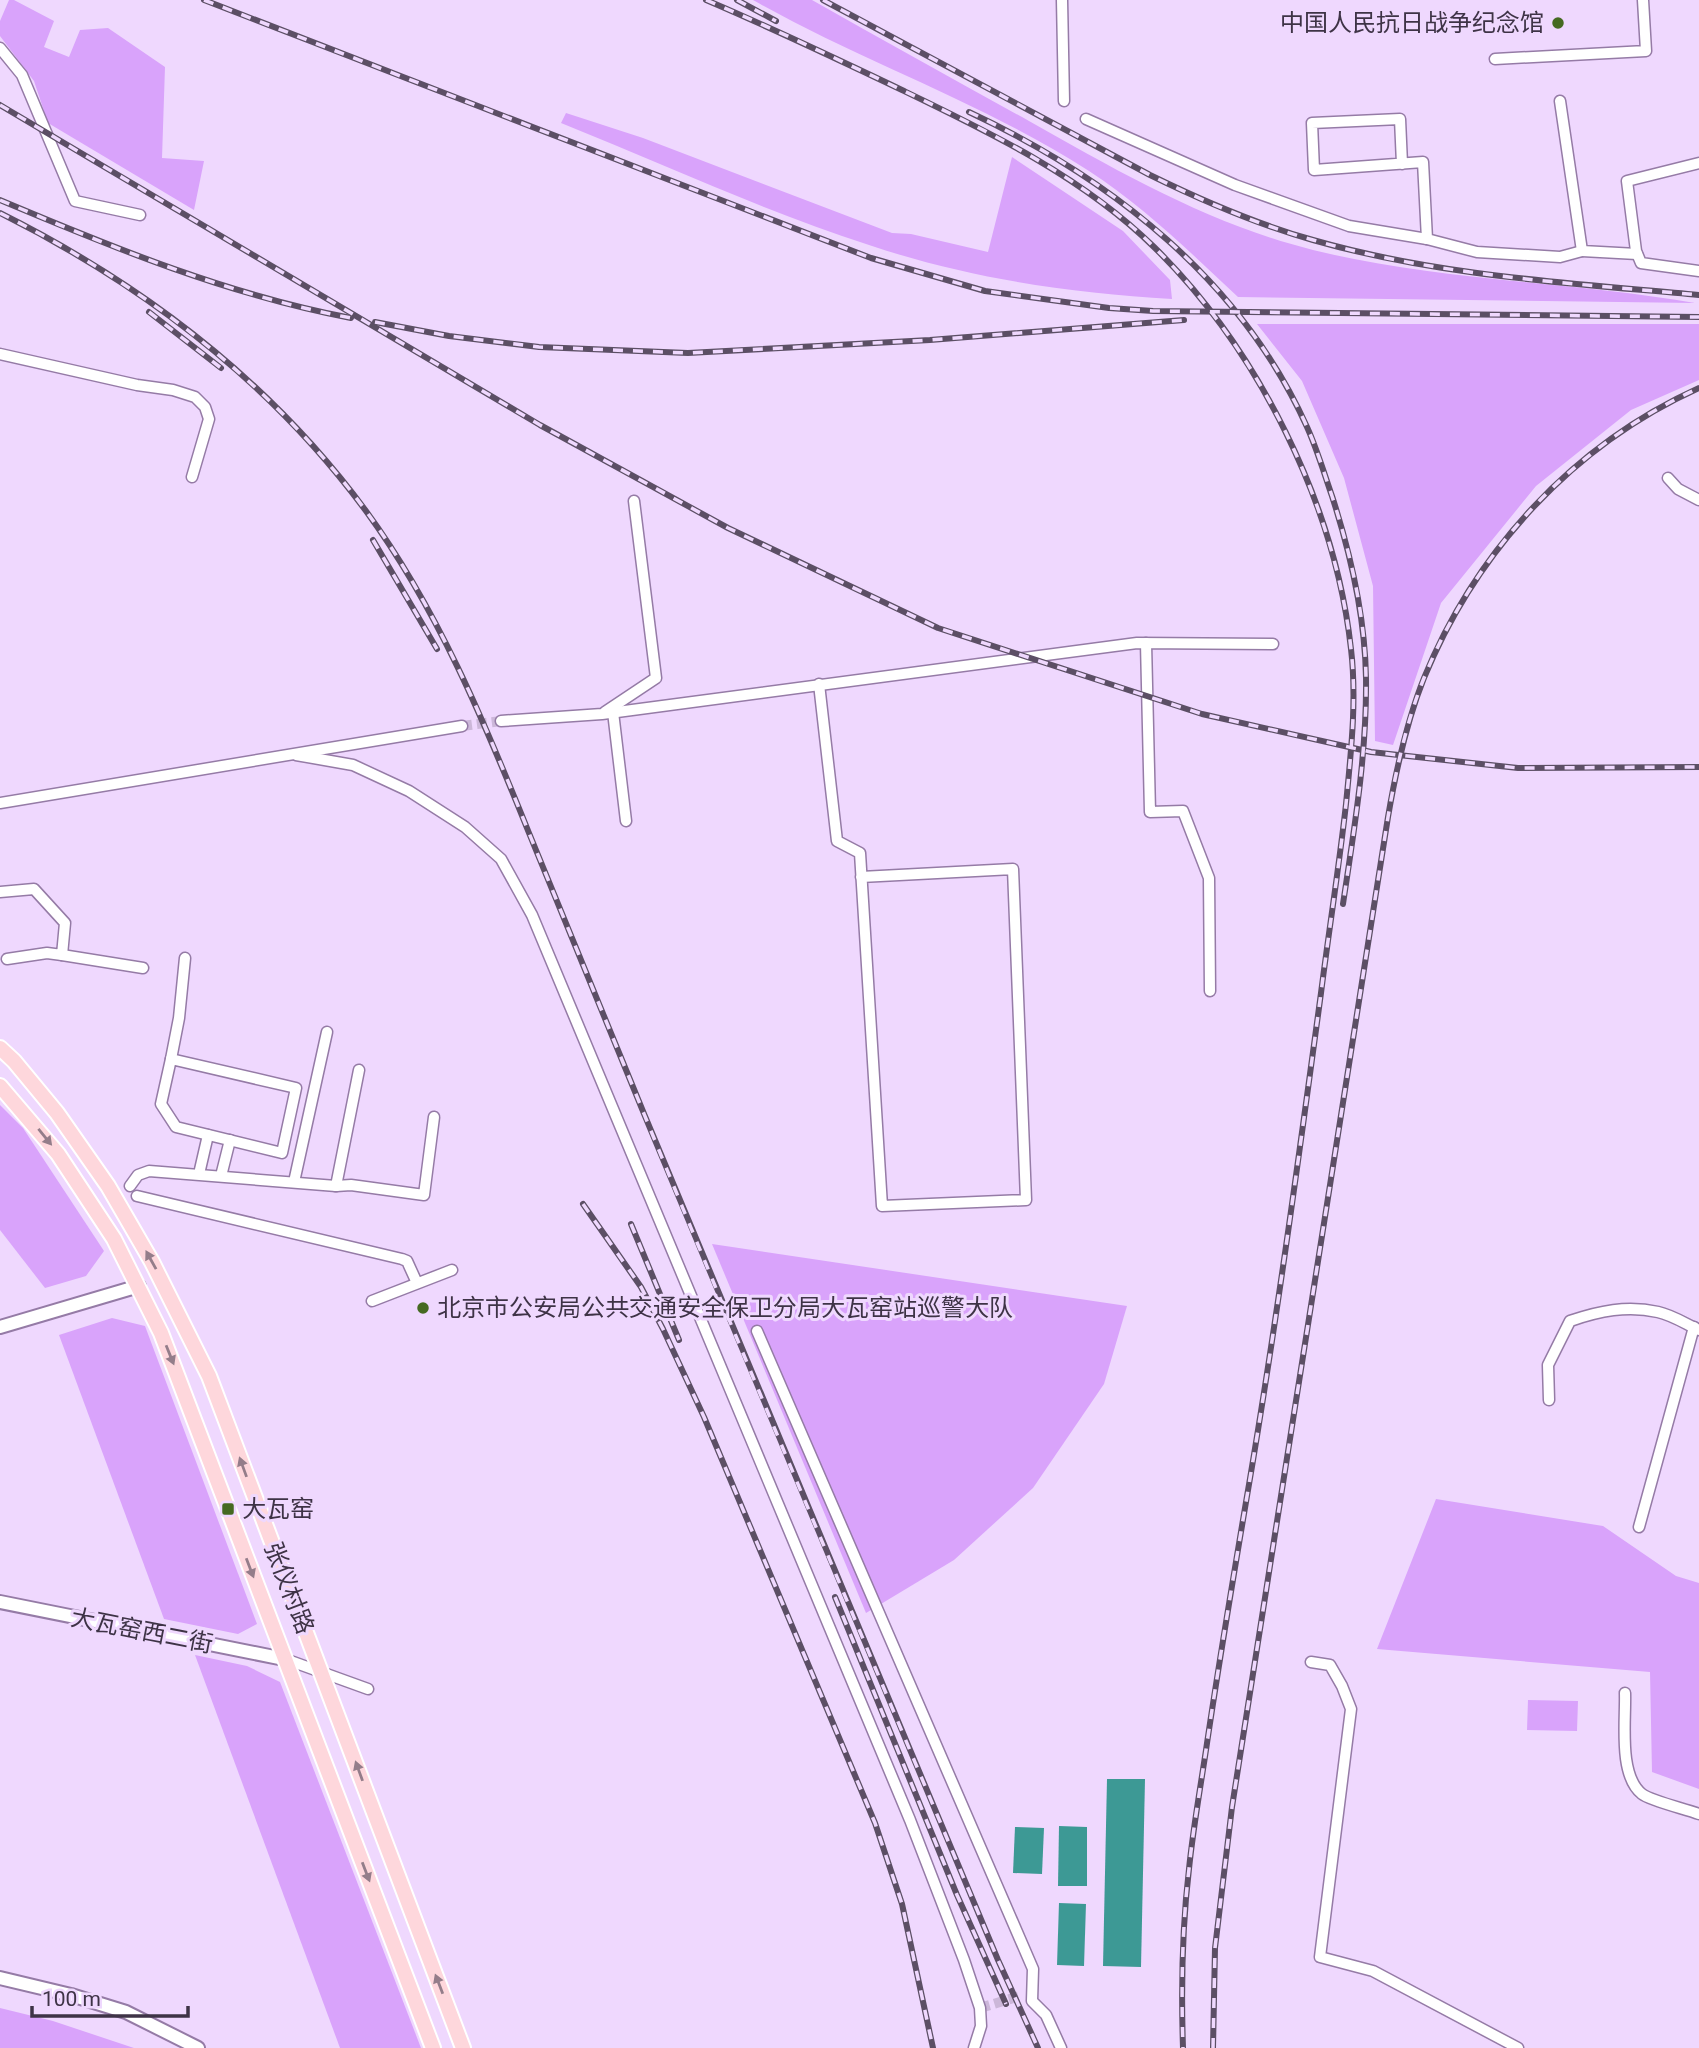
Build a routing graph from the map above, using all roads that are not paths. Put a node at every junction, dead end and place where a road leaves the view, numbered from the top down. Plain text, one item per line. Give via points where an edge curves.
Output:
1 (1062, 0) edge
2 (1643, 0) edge
3 (0, 48) edge
4 (1495, 59) dead end
5 (1064, 101) dead end
6 (1560, 101) dead end
7 (1086, 119) dead end
8 (1699, 163) edge
9 (1402, 164) junction
10 (140, 215) dead end
11 (1427, 239) junction
12 (1582, 251) junction
13 (1637, 254) junction
14 (1699, 271) edge
15 (0, 354) edge
16 (192, 477) dead end
17 (1668, 478) dead end
18 (1699, 500) edge
19 (634, 501) dead end
20 (1146, 643) junction
21 (1273, 644) dead end
22 (819, 684) junction
23 (613, 712) junction
24 (602, 714) junction
25 (501, 721) tunnel mouth
26 (462, 726) tunnel mouth
27 (296, 755) junction
28 (0, 803) edge
29 (626, 821) dead end
30 (861, 877) junction
31 (0, 892) edge
32 (62, 955) junction
33 (185, 958) dead end
34 (7, 959) dead end
35 (143, 968) dead end
36 (1210, 991) dead end
37 (327, 1032) dead end
38 (0, 1048) edge
39 (171, 1059) junction
40 (359, 1070) dead end
41 (0, 1086) edge
42 (435, 1117) dead end
43 (208, 1135) junction
44 (230, 1140) junction
45 (199, 1174) junction
46 (221, 1176) junction
47 (295, 1182) junction
48 (130, 1186) dead end
49 (335, 1186) junction
50 (137, 1196) dead end
51 (452, 1270) dead end
52 (417, 1283) junction
53 (139, 1286) junction
54 (372, 1301) dead end
55 (0, 1327) edge
56 (1697, 1329) edge
57 (757, 1331) dead end
58 (1549, 1400) dead end
59 (1639, 1527) dead end
60 (0, 1602) edge
61 (284, 1659) junction
62 (1311, 1662) dead end
63 (322, 1674) junction
64 (368, 1689) dead end
65 (1625, 1693) dead end
66 (1699, 1814) edge
67 (0, 1978) edge
68 (1020, 1996) tunnel mouth
69 (1032, 2001) junction
70 (198, 2048) edge
71 (433, 2048) edge
72 (463, 2048) edge
73 (974, 2048) edge
74 (1061, 2048) edge
75 (1518, 2048) edge

1 - 5 street
2 - 4 street via 1646,51
3 - 10 street via 22,75 75,201
6 - 12 street
7 - 11 street via 1235,185 1349,226
8 - 13 street via 1627,181
9 - 9 street via 1314,170 1312,123 1400,119
9 - 11 street via 1423,162
11 - 12 street via 1477,252 1560,257
12 - 13 street
13 - 14 street via 1641,263
15 - 16 street via 195,397 209,419
17 - 18 street
19 - 24 street via 656,678
20 - 21 street
20 - 22 street
20 - 36 street via 1150,812 1183,811 1209,878
22 - 23 street
22 - 30 street via 837,841 860,853
23 - 24 street
23 - 29 street
24 - 25 street
26 - 27 street
27 - 28 street
27 - 73 street via 353,765 409,791 465,827 501,859 531,915 910,1819 979,2008 981,2025
30 - 30 street via 883,1206 1026,1200 1013,869
31 - 32 street via 34,889 65,923
32 - 34 street
32 - 35 street
33 - 39 street
37 - 47 street
63 -> 38 main road, 张仪村路 via 209,1376 152,1262 77,1141
39 - 43 street via 161,1104 176,1127
39 - 44 street via 296,1088 282,1153
40 - 49 street
41 -> 53 main road, 张仪村路 via 58,1154
42 - 49 street via 424,1195
43 - 44 street
43 - 45 street
44 - 46 street
45 - 46 street
45 - 48 street via 149,1171 138,1175
46 - 47 street
47 - 49 street
50 - 52 street via 402,1259
51 - 52 street
52 - 54 street
53 - 55 street
53 -> 61 main road, 张仪村路 via 182,1385
56 - 58 street via 1659,1312 1625,1308 1570,1321 1548,1364
56 - 59 street
57 - 69 street via 1033,1969
60 - 61 street, 大瓦窑西二街
61 - 63 street
61 -> 71 main road, 张仪村路
62 - 75 street via 1330,1665 1351,1709 1320,1958 1373,1971
63 - 64 street
72 -> 63 main road, 张仪村路
65 - 66 street via 1630,1777 1642,1794
67 - 70 street via 126,2012
68 - 69 street
69 - 74 street via 1046,2015

